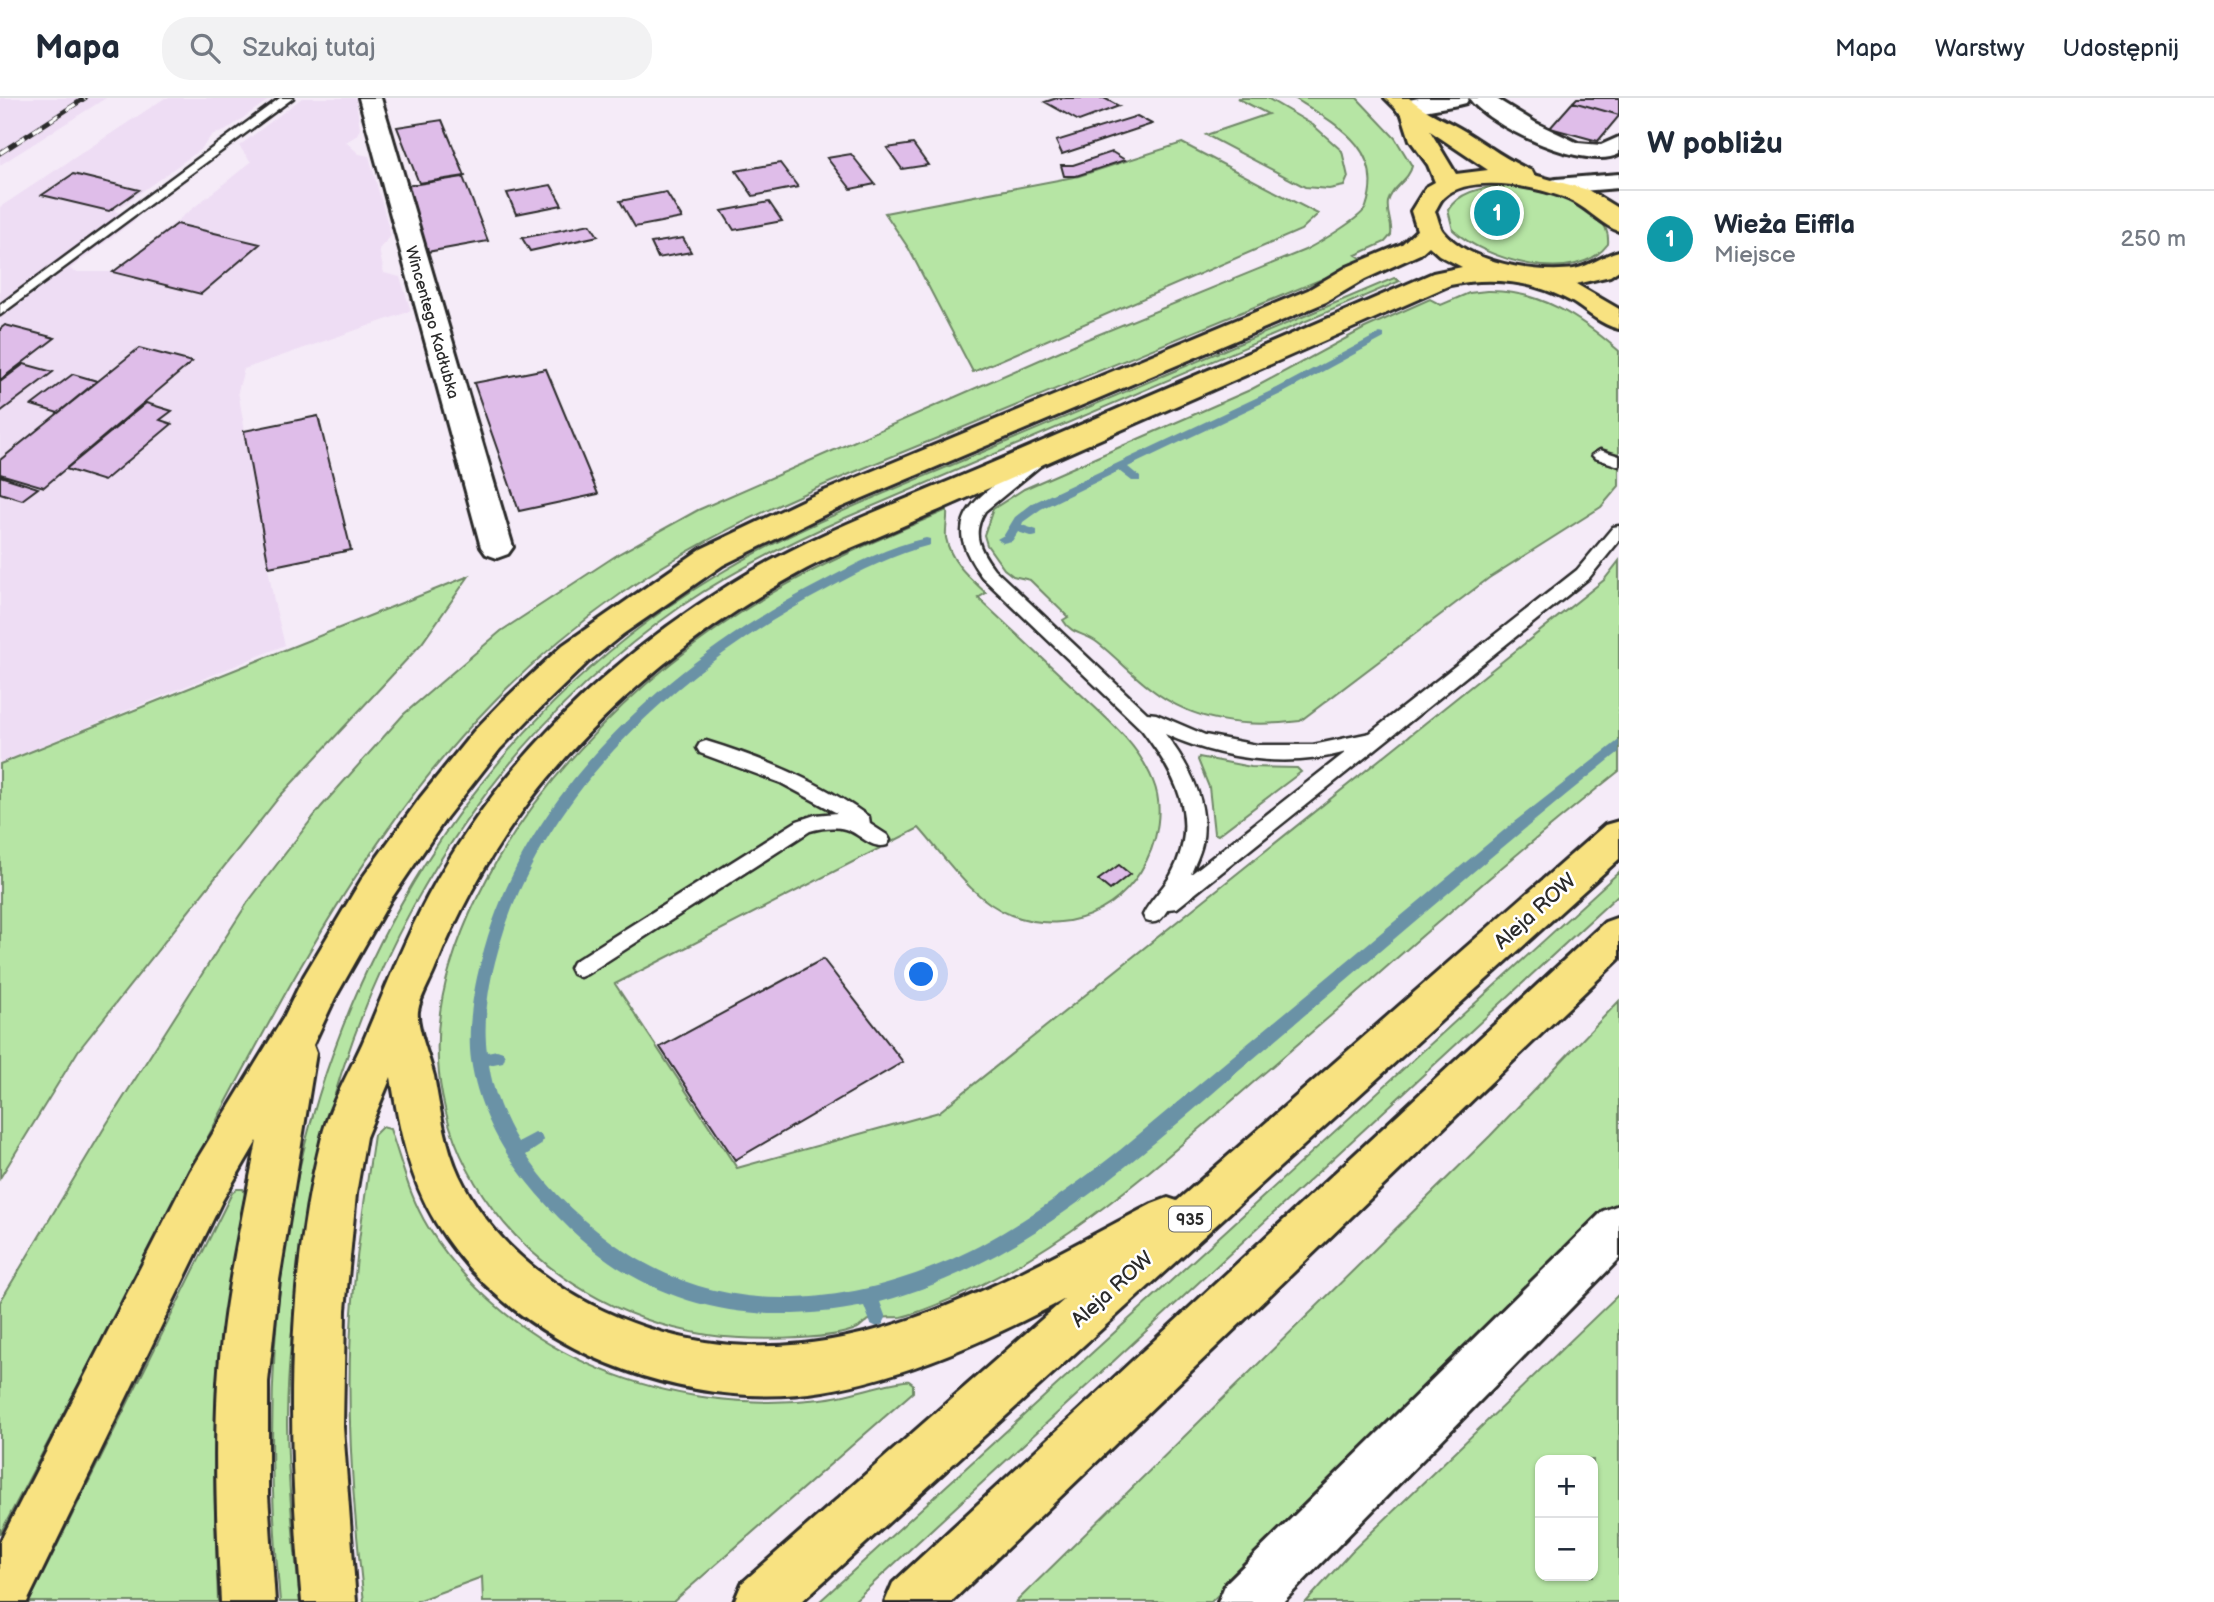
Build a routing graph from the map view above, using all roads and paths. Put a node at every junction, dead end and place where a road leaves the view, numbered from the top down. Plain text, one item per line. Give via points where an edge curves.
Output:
1 (287, 98) edge
2 (370, 98) edge
3 (1458, 98) edge
4 (1480, 98) edge
5 (1405, 106) edge
6 (1619, 144) edge
7 (1531, 180) junction
8 (1619, 181) edge
9 (1448, 184) junction
10 (1556, 186) junction
11 (1618, 219) edge
12 (1430, 231) junction
13 (1617, 265) edge
14 (1525, 276) junction
15 (0, 311) edge
16 (1619, 321) edge
17 (1060, 443) junction
18 (1600, 455) dead end
19 (1619, 461) edge
20 (1619, 531) edge
21 (497, 547) dead end
22 (1132, 707) junction
23 (1394, 723) junction
24 (706, 748) dead end
25 (1619, 836) edge
26 (1619, 934) edge
27 (580, 968) dead end
28 (396, 1015) junction
29 (299, 1030) junction
30 (1219, 1194) junction
31 (1619, 1227) edge
32 (0, 1599) edge
33 (248, 1602) edge
34 (329, 1602) edge
35 (761, 1602) edge
36 (912, 1602) edge
37 (1245, 1602) edge

1 - 15 lane
2 - 21 street, Wincentego Kadłubka
3 - 5 street
4 - 6 street via 1545,138 1593,152 1609,151
5 - 7 main road via 1495,164
5 - 9 main road
7 - 9 main road via 1491,177
7 - 10 main road
8 - 10 street
9 - 12 main road via 1424,204 1423,217
10 - 11 main road via 1590,200
12 - 14 main road via 1468,260
12 - 29 main road via 1411,249 1317,296 782,522 712,557 643,602 544,681 460,773 377,888
13 - 14 main road via 1566,278
14 - 16 main road via 1579,295
14 - 17 main road via 1469,273 1442,279
17 - 22 lane via 975,512 967,545 988,573
17 - 28 main road via 799,559 692,623 630,671 556,743 485,833 433,926
18 - 19 lane
20 - 23 lane via 1583,574
22 - 23 lane via 1177,733 1267,754 1336,748 1367,739
22 - 23 lane via 1177,760 1188,783 1194,814 1187,860 1176,884 1150,918
24 - 27 lane via 821,793 883,842 844,820 804,826
25 - 30 main road, Aleja ROW / 935
26 - 36 main road
28 - 30 main road via 429,1160 477,1242 539,1301 575,1323 651,1355 688,1364 775,1371 894,1351 992,1311
28 - 34 main road via 345,1133 325,1270 318,1470
29 - 32 main road via 206,1186
29 - 33 main road via 255,1280 243,1382 242,1495
30 - 35 main road, Aleja ROW / 935
31 - 37 street

